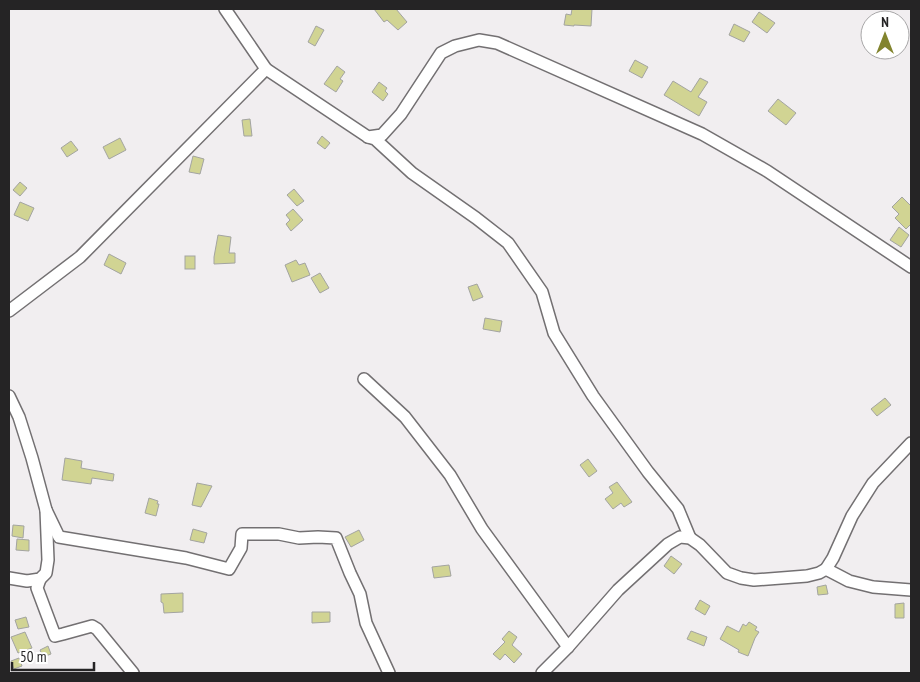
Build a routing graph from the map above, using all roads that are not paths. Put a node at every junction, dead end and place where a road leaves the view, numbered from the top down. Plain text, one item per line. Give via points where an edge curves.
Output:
1 (225, 9) edge
2 (266, 69) junction
3 (368, 137) junction
4 (911, 267) edge
5 (9, 310) edge
6 (364, 379) dead end
7 (9, 396) edge
8 (911, 443) edge
9 (46, 510) junction
10 (690, 538) junction
11 (826, 568) junction
12 (9, 578) edge
13 (40, 578) junction
14 (911, 590) edge
15 (568, 647) junction
16 (133, 673) edge
17 (389, 673) edge
18 (542, 673) edge

1 - 2 street
2 - 3 street
2 - 5 street via 80,257
3 - 4 street via 382,135 401,114 441,53 479,40 496,44 702,134 767,171
3 - 10 street via 375,139 412,173 508,243 542,292 554,333 593,396 678,509
6 - 15 street via 405,417 450,475 482,530
7 - 9 street via 22,425
8 - 11 street via 873,483
9 - 13 street via 48,560 46,573
9 - 17 street via 59,537 229,568 241,548 242,534 336,538 360,594 366,623
10 - 11 street via 727,572 741,578 807,576
10 - 15 street via 680,537 655,555 618,590
11 - 14 street via 849,581
12 - 13 street via 27,582
13 - 16 street via 37,588 55,636 92,626
15 - 18 street

